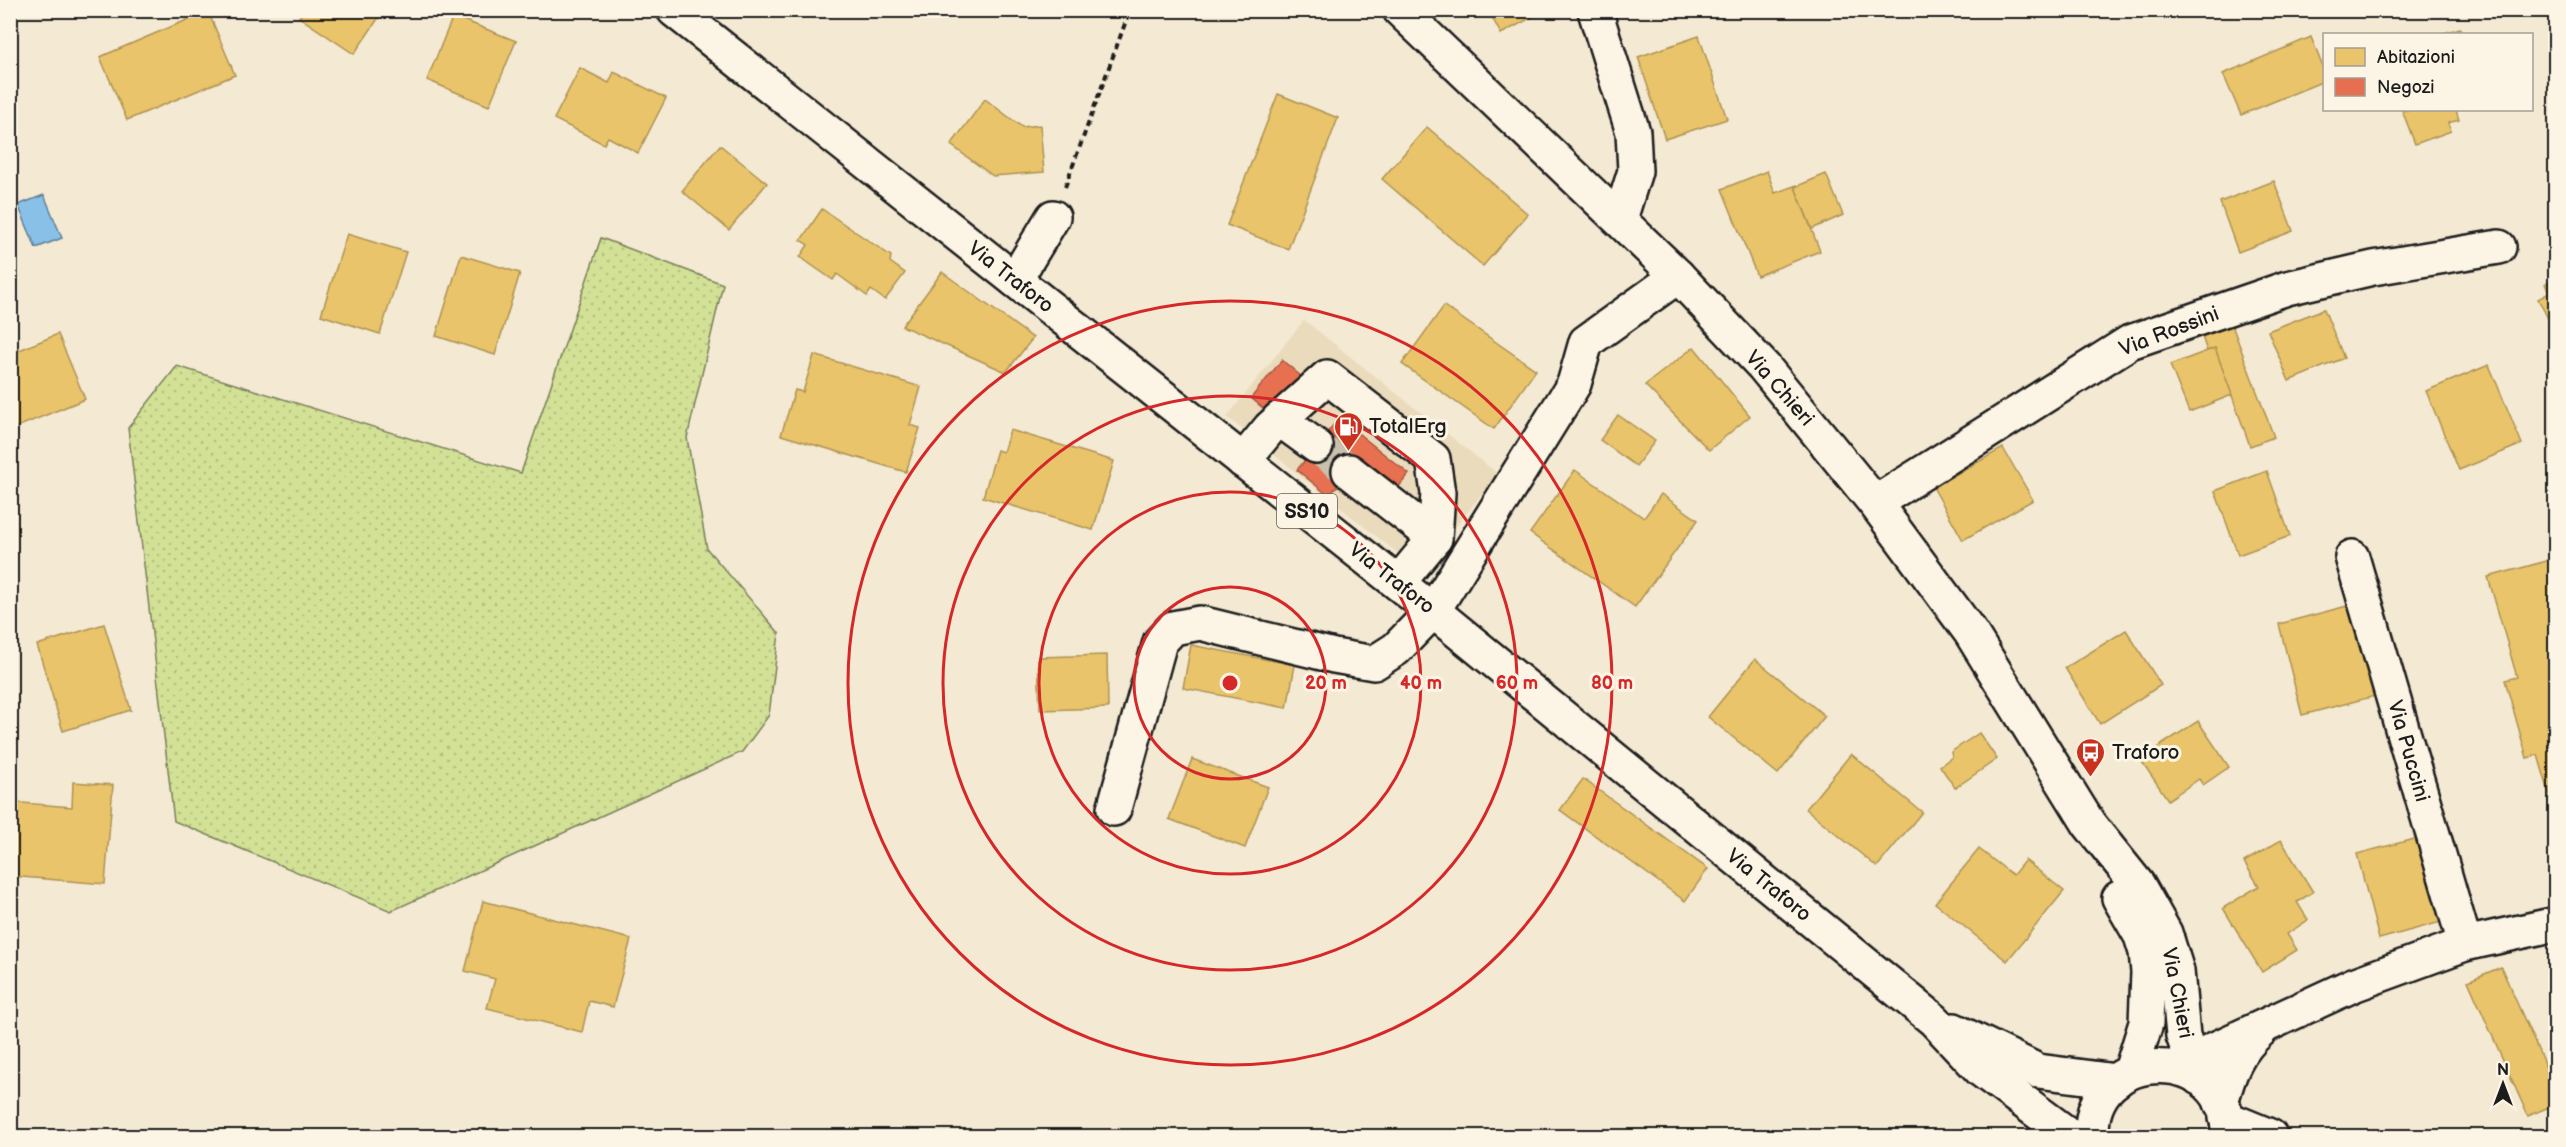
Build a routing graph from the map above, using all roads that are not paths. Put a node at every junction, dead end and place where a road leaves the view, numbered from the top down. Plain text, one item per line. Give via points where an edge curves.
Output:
1 (674, 10) edge
2 (1400, 10) edge
3 (1595, 11) edge
4 (1053, 217) road end
5 (1620, 219) junction
6 (2499, 247) dead end
7 (1678, 276) junction
8 (1015, 280) junction
9 (1280, 419) junction
10 (1316, 446) tunnel mouth
11 (1243, 461) junction
12 (1349, 471) tunnel mouth
13 (1875, 503) junction
14 (1435, 538) junction
15 (2352, 557) dead end
16 (1398, 583) junction
17 (1433, 611) junction
18 (1114, 809) dead end
19 (2089, 824) junction
20 (2556, 924) edge
21 (2465, 944) junction
22 (1934, 1020) junction
23 (2265, 1027) junction
24 (2124, 1076) junction
25 (2199, 1078) junction
26 (2225, 1119) edge
27 (2070, 1137) edge
28 (2091, 1137) edge
29 (2270, 1137) edge

1 - 8 main road, Via Traforo / SS10
2 - 5 main road, Via Chieri
3 - 5 main road via 1633,132 1635,171
4 - 8 main road
5 - 7 main road, Via Chieri
6 - 13 main road, Via Rossini via 2373,268 2287,288 2130,342
7 - 13 main road, Via Chieri via 1764,367
7 - 17 main road via 1586,342 1574,384
8 - 11 main road, Via Traforo / SS10
9 - 10 main road
9 - 11 main road
9 - 14 main road via 1327,377 1433,459 1438,493
11 - 16 main road, Via Traforo / SS10
12 - 14 main road
13 - 19 main road, Via Chieri via 1971,633
14 - 16 main road
15 - 21 main road, Via Puccini
16 - 17 main road, Via Traforo / SS10
17 - 18 main road via 1396,649 1374,663 1200,623 1173,628 1160,642
17 - 22 main road, Via Traforo / SS10
19 - 24 main road, Via Chieri via 2146,952 2146,1023
19 - 25 main road, Via Chieri via 2138,885 2165,933 2177,971 2183,1036
20 - 21 main road
21 - 23 main road via 2353,985
22 - 24 main road, Via Traforo via 2038,1071
22 - 27 main road, Via Traforo via 1981,1070
23 - 25 main road via 2210,1051
23 - 26 main road via 2240,1052 2230,1070
24 - 25 main road, Via Traforo via 2158,1065 2181,1069
24 - 28 main road, Via Chieri via 2107,1090 2094,1113
25 - 26 main road via 2212,1089
26 - 29 main road

